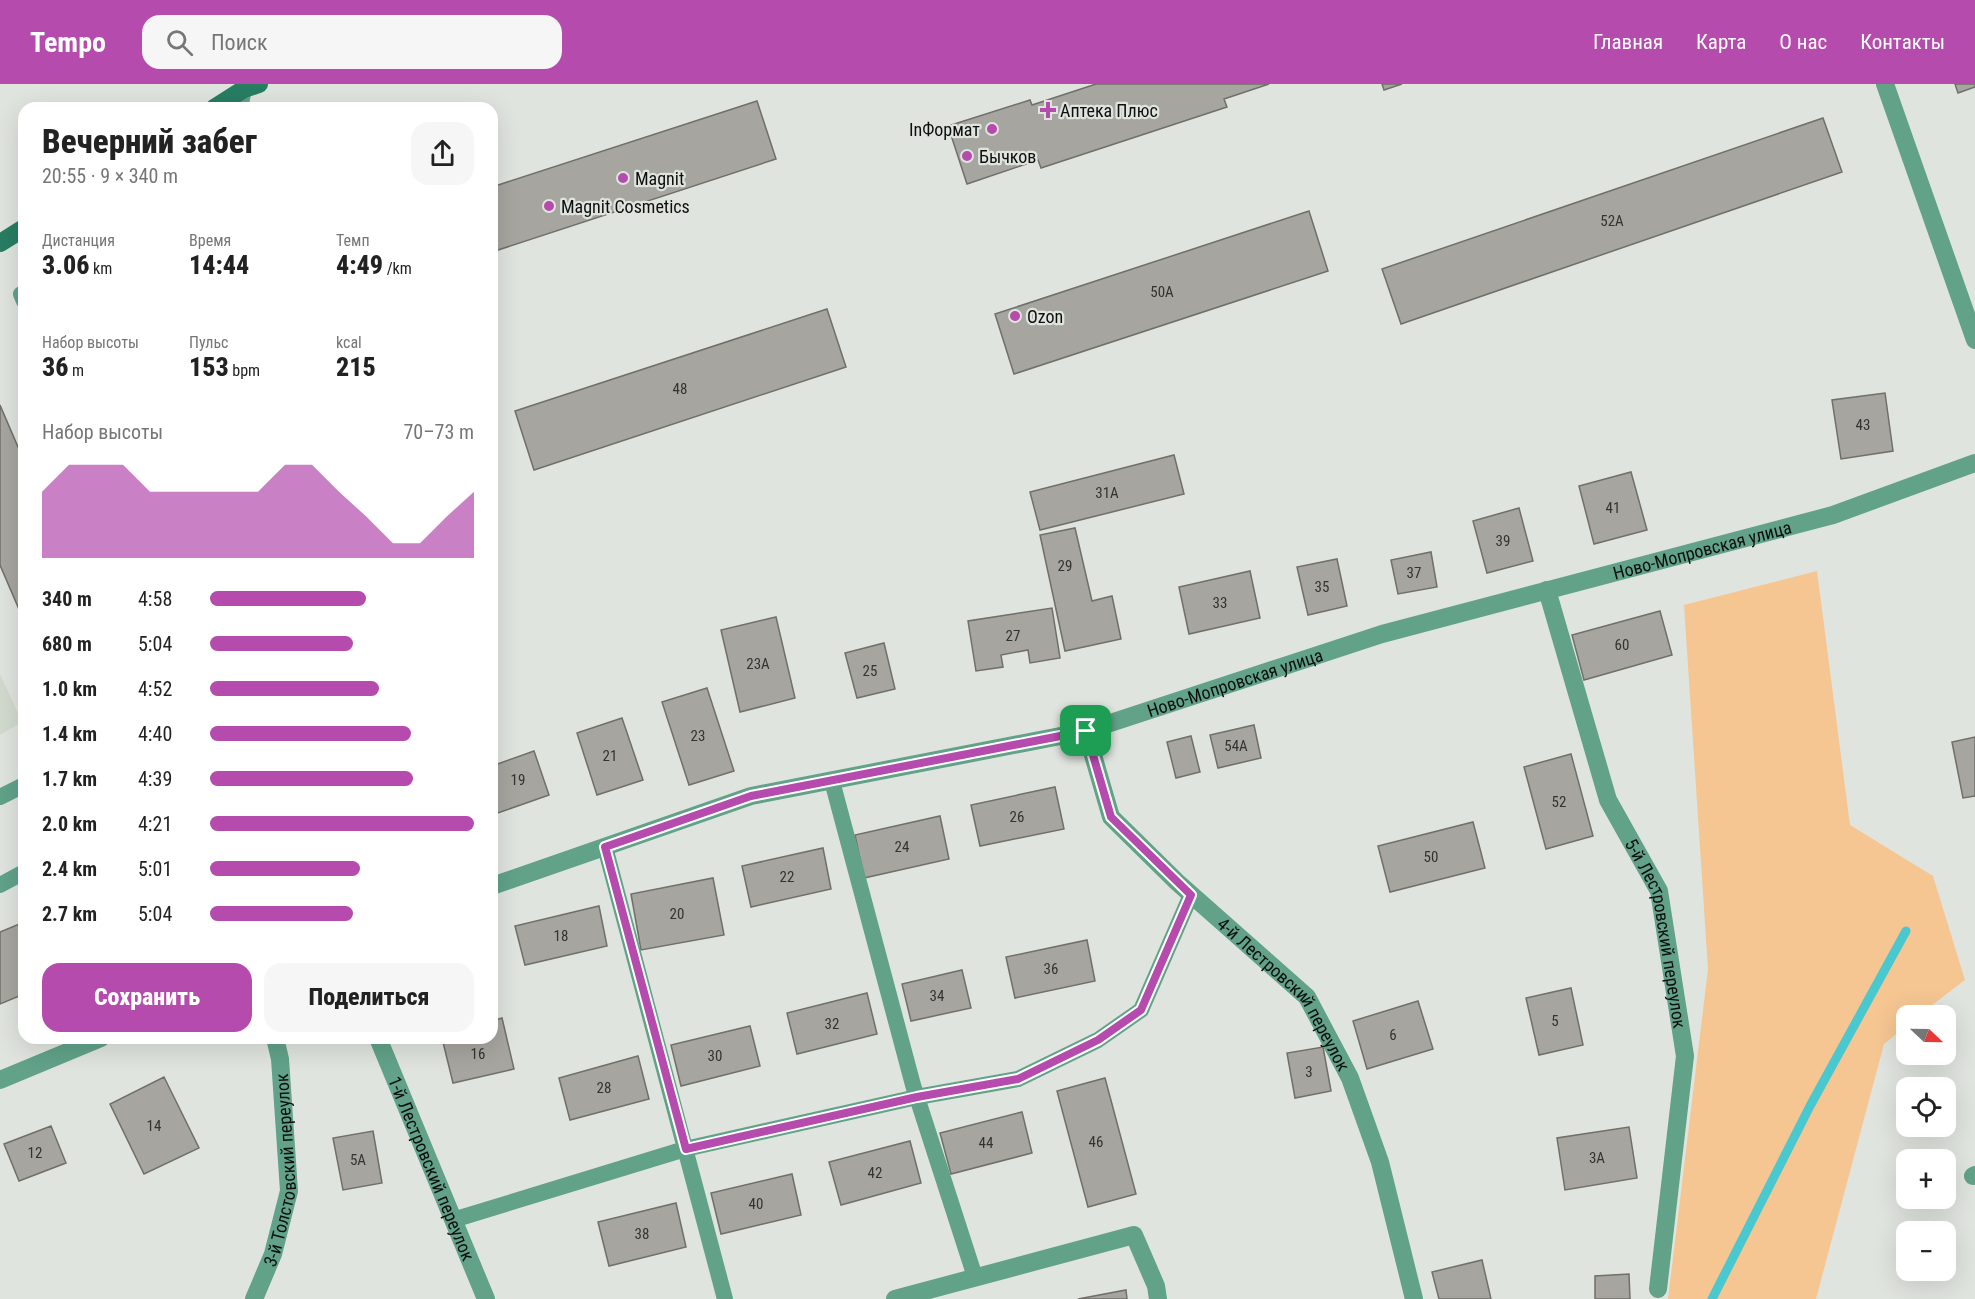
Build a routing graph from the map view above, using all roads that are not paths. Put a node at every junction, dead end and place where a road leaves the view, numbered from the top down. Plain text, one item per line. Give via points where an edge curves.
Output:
1 (1885, 84) edge
2 (249, 86) edge
3 (224, 102) edge
4 (242, 102) edge
5 (18, 232) edge
6 (0, 243) edge
7 (1975, 340) edge
8 (1975, 463) edge
9 (1547, 590) junction
10 (1086, 731) junction
11 (832, 781) junction
12 (18, 788) edge
13 (0, 797) edge
14 (605, 847) junction
15 (18, 875) edge
16 (498, 884) edge
17 (0, 885) edge
18 (1191, 895) junction
19 (87, 1044) edge
20 (276, 1044) edge
21 (380, 1044) edge
22 (0, 1080) edge
23 (917, 1097) junction
24 (686, 1149) junction
25 (453, 1220) junction
26 (975, 1277) junction
27 (1658, 1289) dead end
28 (254, 1299) edge
29 (486, 1299) edge
30 (725, 1299) edge
31 (895, 1299) edge
32 (1158, 1299) edge
33 (1414, 1299) edge

1 - 7 street
2 - 3 main road
2 - 4 lane
5 - 6 main road
8 - 9 street, Ново-Мопровская улица via 1833,514
9 - 10 street, Ново-Мопровская улица via 1382,634
9 - 27 street, 5-й Лестровский переулок via 1608,800 1659,891 1661,903 1685,1056
10 - 11 street, Ново-Мопровская улица
10 - 18 street, 4-й Лестровский переулок via 1111,817
11 - 14 street, Ново-Мопровская улица via 751,796
11 - 23 lane
12 - 13 lane
14 - 16 street, Ново-Мопровская улица
14 - 24 lane
15 - 17 lane
18 - 23 lane via 1141,1010 1098,1040 1018,1079
18 - 33 street, 4-й Лестровский переулок via 1307,997 1350,1078 1380,1162
19 - 22 street
20 - 28 street, 3-й Толстовский переулок via 289,1191 273,1254
21 - 25 street, 1-й Лестровский переулок
23 - 24 lane
23 - 26 lane
24 - 25 lane
24 - 30 lane
25 - 29 street, 1-й Лестровский переулок
26 - 31 street
26 - 32 street via 1134,1235

